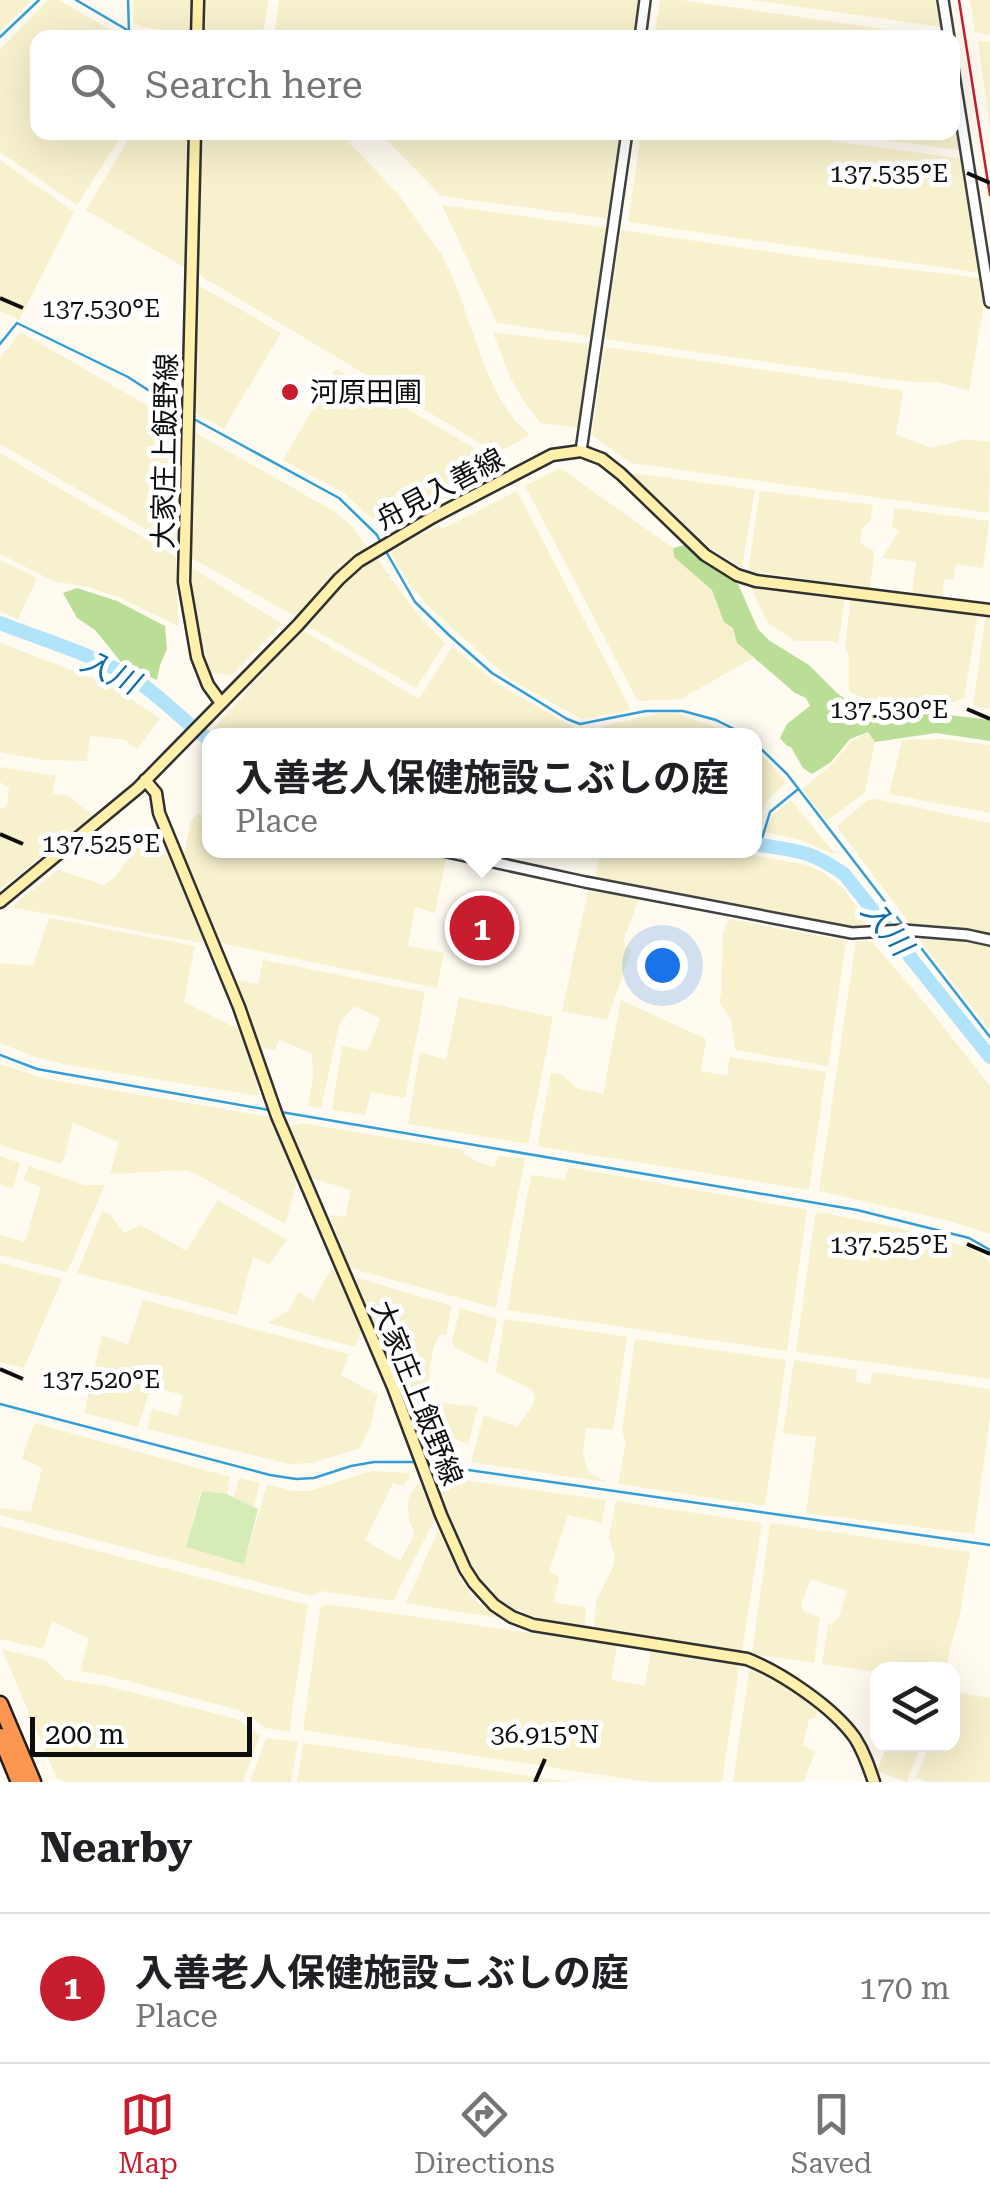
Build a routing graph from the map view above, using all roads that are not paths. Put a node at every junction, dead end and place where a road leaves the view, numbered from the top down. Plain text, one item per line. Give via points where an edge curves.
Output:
1 (198, 0) edge
2 (645, 0) edge
3 (942, 0) edge
4 (197, 30) edge
5 (641, 30) edge
6 (947, 30) edge
7 (960, 113) edge
8 (195, 140) edge
9 (626, 140) edge
10 (990, 302) edge
11 (581, 452) junction
12 (990, 610) edge
13 (221, 702) junction
14 (145, 780) junction
15 (475, 858) edge
16 (0, 902) edge
17 (990, 940) edge
18 (0, 1704) edge
19 (0, 1736) edge
20 (19, 1782) edge
21 (34, 1782) edge
22 (874, 1782) edge

1 - 4 main road
2 - 5 street
3 - 6 street
7 - 10 street
8 - 13 main road, 大家庄上飯野線 via 184,559 197,658
9 - 11 street
11 - 12 main road via 622,474 705,555 737,576
11 - 13 main road, 舟見入善線 via 552,455 375,550 338,579
13 - 14 main road, 舟見入善線
14 - 16 main road, 舟見入善線
14 - 22 main road, 大家庄上飯野線 via 156,793 276,1111 464,1569 486,1598 522,1621 765,1667 844,1725
15 - 17 street via 852,934 898,930
18 - 21 highway
19 - 20 highway

